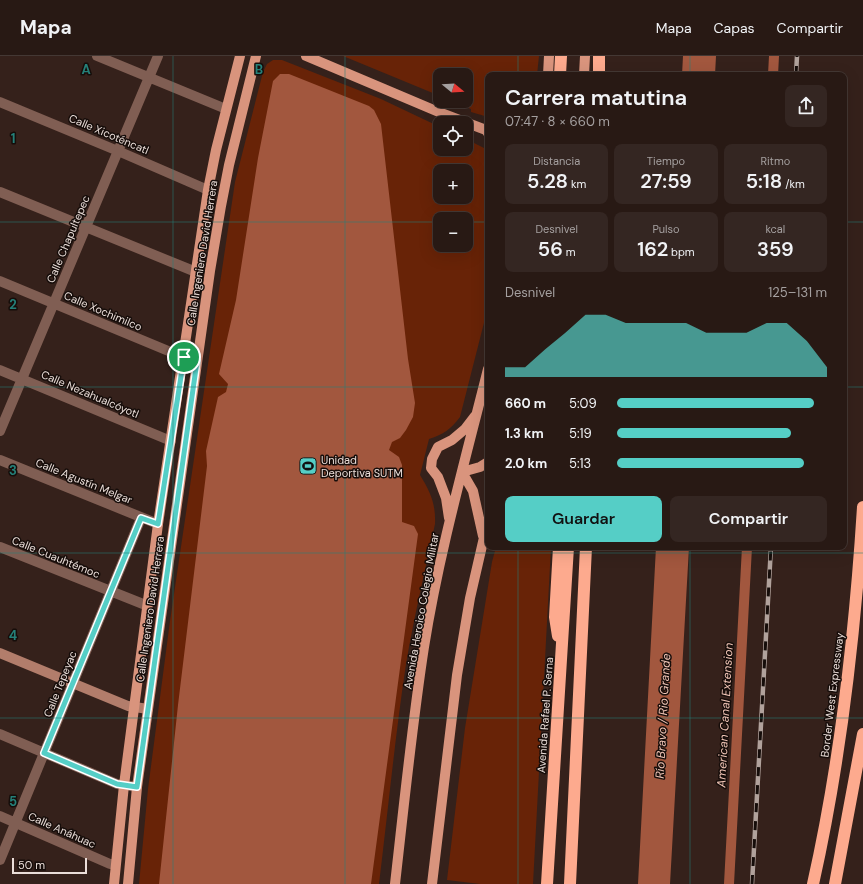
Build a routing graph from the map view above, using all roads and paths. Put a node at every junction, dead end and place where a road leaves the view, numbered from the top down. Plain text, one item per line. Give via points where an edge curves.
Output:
1 (97, 56) edge
2 (158, 56) edge
3 (240, 56) edge
4 (256, 56) edge
5 (306, 56) edge
6 (549, 56) edge
7 (560, 56) edge
8 (585, 56) edge
9 (599, 56) edge
10 (548, 72) edge
11 (560, 72) edge
12 (584, 72) edge
13 (599, 72) edge
14 (149, 78) junction
15 (0, 102) edge
16 (226, 109) junction
17 (485, 130) edge
18 (118, 150) junction
19 (208, 190) junction
20 (0, 192) edge
21 (86, 228) junction
22 (196, 272) junction
23 (0, 280) edge
24 (54, 303) junction
25 (184, 357) junction
26 (197, 361) junction
27 (0, 370) edge
28 (22, 379) junction
29 (485, 381) edge
30 (477, 413) junction
31 (0, 431) edge
32 (171, 441) junction
33 (0, 460) edge
34 (485, 464) edge
35 (462, 472) junction
36 (863, 507) edge
37 (141, 518) junction
38 (158, 524) junction
39 (450, 524) junction
40 (485, 533) edge
41 (484, 537) junction
42 (0, 547) edge
43 (558, 550) edge
44 (568, 550) edge
45 (586, 550) edge
46 (111, 592) junction
47 (148, 606) junction
48 (0, 653) edge
49 (562, 660) junction
50 (72, 683) junction
51 (135, 708) junction
52 (148, 710) junction
53 (0, 734) edge
54 (863, 734) edge
55 (44, 753) junction
56 (124, 786) junction
57 (137, 787) junction
58 (0, 816) edge
59 (16, 822) junction
60 (0, 860) edge
61 (115, 864) junction
62 (114, 884) edge
63 (128, 884) edge
64 (395, 884) edge
65 (432, 884) edge
66 (547, 884) edge
67 (570, 884) edge
68 (813, 884) edge
69 (835, 884) edge

1 - 14 street
2 - 14 street, Calle Chapultepec
3 - 16 main road, Calle Ingeniero David Herrera
4 - 26 main road, Calle Ingeniero David Herrera via 221,206
5 - 17 main road
6 - 10 main road
7 - 11 highway
8 - 12 main road
9 - 13 highway
14 - 16 street
14 - 18 street, Calle Chapultepec
15 - 18 street, Calle Xicoténcatl
16 - 19 main road, Calle Ingeniero David Herrera
18 - 19 street, Calle Xicoténcatl
18 - 21 street, Calle Chapultepec
19 - 22 main road, Calle Ingeniero David Herrera
20 - 21 street
21 - 22 street
21 - 24 street, Calle Chapultepec
22 - 25 main road, Calle Ingeniero David Herrera
23 - 24 street, Calle Xochimilco
24 - 25 street, Calle Xochimilco
24 - 28 street, Calle Chapultepec
25 - 26 street, Calle Xochimilco
25 - 32 main road, Calle Ingeniero David Herrera
26 - 52 main road, Calle Ingeniero David Herrera
27 - 28 street, Calle Nezahualcóyotl
28 - 31 street, Calle Chapultepec
28 - 32 street, Calle Nezahualcóyotl
29 - 30 main road, Avenida Heroico Colegio Militar
30 - 35 main road, Avenida Heroico Colegio Militar
30 - 39 main road via 465,429 438,447 432,459 431,468 438,477 446,498
32 - 38 main road, Calle Ingeniero David Herrera
33 - 37 street, Calle Agustín Melgar
34 - 35 main road
35 - 39 main road, Avenida Heroico Colegio Militar
35 - 41 main road via 473,491
36 - 68 highway, Border West Expressway via 851,657 842,726
37 - 38 street, Calle Agustín Melgar
37 - 46 street, Calle Tepeyac
38 - 47 main road, Calle Ingeniero David Herrera
39 - 64 main road, Avenida Heroico Colegio Militar via 424,646
40 - 41 main road
41 - 65 main road via 470,598 457,675
42 - 46 street, Calle Cuauhtémoc
43 - 49 highway via 555,617
44 - 49 highway, Avenida Rafael P. Serna
45 - 67 highway
46 - 47 street, Calle Cuauhtémoc
46 - 50 street, Calle Tepeyac
47 - 51 main road, Calle Ingeniero David Herrera
48 - 50 street
49 - 66 highway, Avenida Rafael P. Serna
50 - 51 street
50 - 55 street, Calle Tepeyac
51 - 52 street
51 - 56 main road, Calle Ingeniero David Herrera
52 - 57 main road, Calle Ingeniero David Herrera
53 - 55 street
54 - 69 highway
55 - 56 street
55 - 59 street, Calle Tepeyac
56 - 57 street
56 - 61 main road, Calle Ingeniero David Herrera
57 - 63 main road, Calle Ingeniero David Herrera
58 - 59 street, Calle Anáhuac
59 - 60 street, Calle Tepeyac
59 - 61 street, Calle Anáhuac
61 - 62 main road, Calle Ingeniero David Herrera

